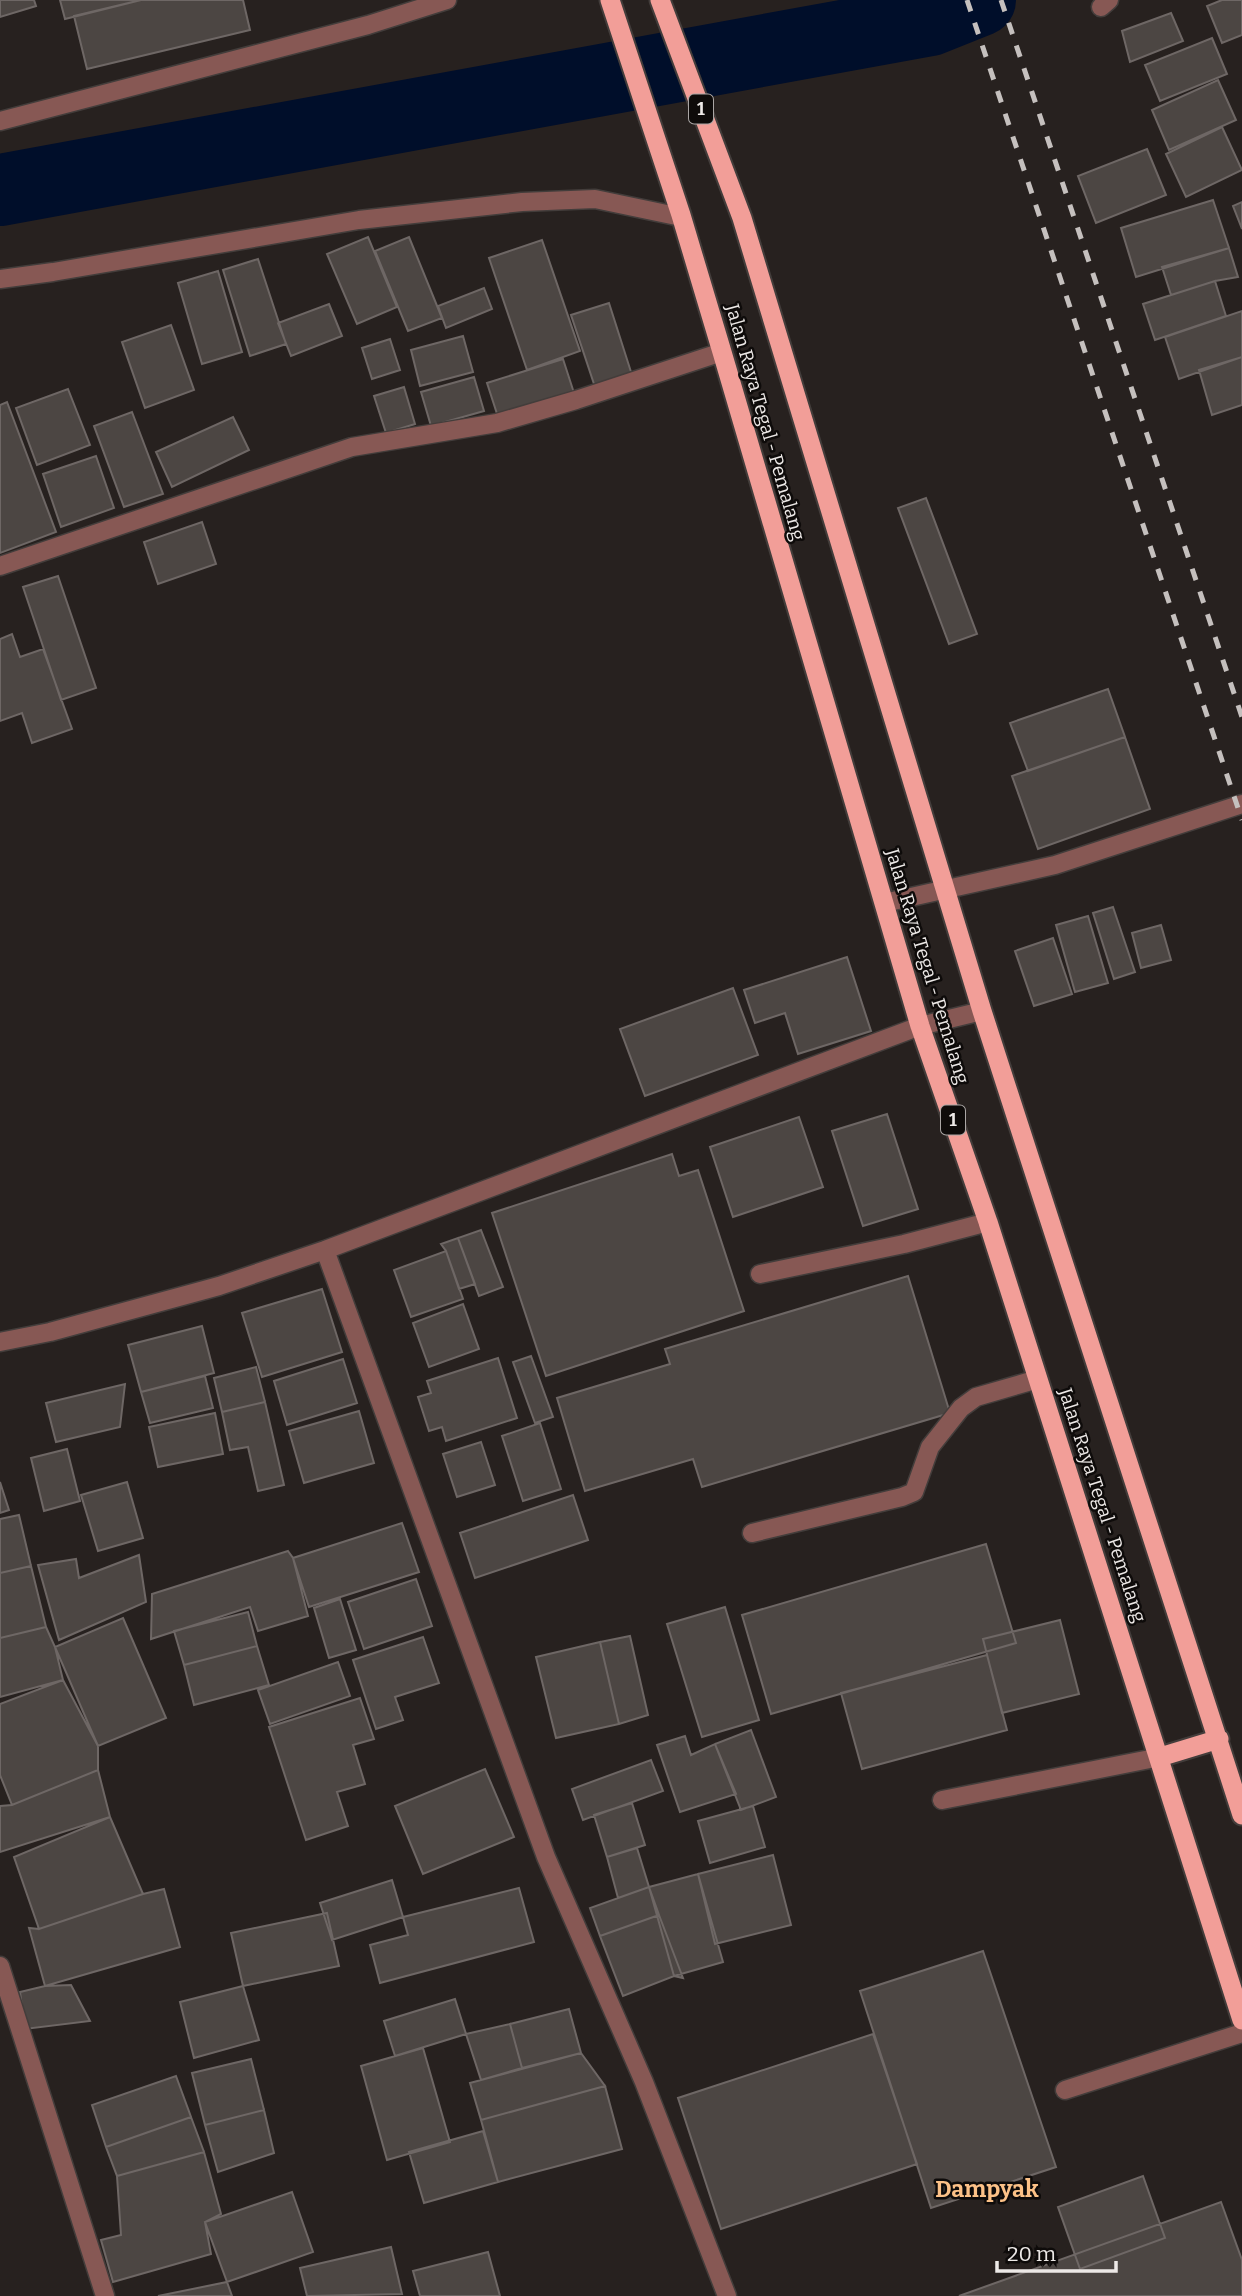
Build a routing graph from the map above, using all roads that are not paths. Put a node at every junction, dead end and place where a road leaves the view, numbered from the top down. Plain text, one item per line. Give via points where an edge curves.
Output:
1 (447, 0) edge
2 (610, 0) edge
3 (660, 0) edge
4 (0, 121) edge
5 (681, 216) junction
6 (0, 279) edge
7 (722, 352) junction
8 (0, 566) edge
9 (1242, 804) edge
10 (946, 889) junction
11 (884, 903) junction
12 (982, 1011) junction
13 (920, 1026) junction
14 (988, 1222) junction
15 (324, 1250) junction
16 (760, 1274) dead end
17 (0, 1342) edge
18 (1038, 1379) junction
19 (752, 1533) dead end
20 (1219, 1739) junction
21 (1160, 1757) junction
22 (942, 1800) dead end
23 (1242, 1815) edge
24 (0, 1966) edge
25 (1242, 2020) edge
26 (1242, 2033) edge
27 (1065, 2090) dead end
28 (105, 2296) edge
29 (727, 2296) edge

1 - 4 street via 355,29
2 - 5 highway, Jalan Raya Tegal - Pemalang / 1
3 - 10 highway, Jalan Raya Tegal - Pemalang / 1 via 742,218
5 - 6 street via 595,199 522,202 359,220
5 - 7 highway, Jalan Raya Tegal - Pemalang / 1
7 - 8 street via 497,423 352,447
7 - 11 highway, Jalan Raya Tegal - Pemalang / 1
9 - 10 street via 1055,865
10 - 11 street
10 - 12 highway, Jalan Raya Tegal - Pemalang / 1
11 - 13 highway, Jalan Raya Tegal - Pemalang / 1
12 - 13 street
12 - 20 highway, Jalan Raya Tegal - Pemalang / 1
13 - 14 highway, Jalan Raya Tegal - Pemalang / 1
13 - 15 street
14 - 16 street
14 - 18 highway, Jalan Raya Tegal - Pemalang / 1
15 - 17 street via 219,1286
15 - 29 street via 546,1857 644,2082
18 - 19 street via 976,1397 961,1408 930,1447 914,1492
18 - 21 highway, Jalan Raya Tegal - Pemalang / 1
20 - 21 highway
20 - 23 highway, Jalan Raya Tegal - Pemalang / 1
21 - 22 street
21 - 25 highway, Jalan Raya Tegal - Pemalang / 1
24 - 28 street
26 - 27 street

